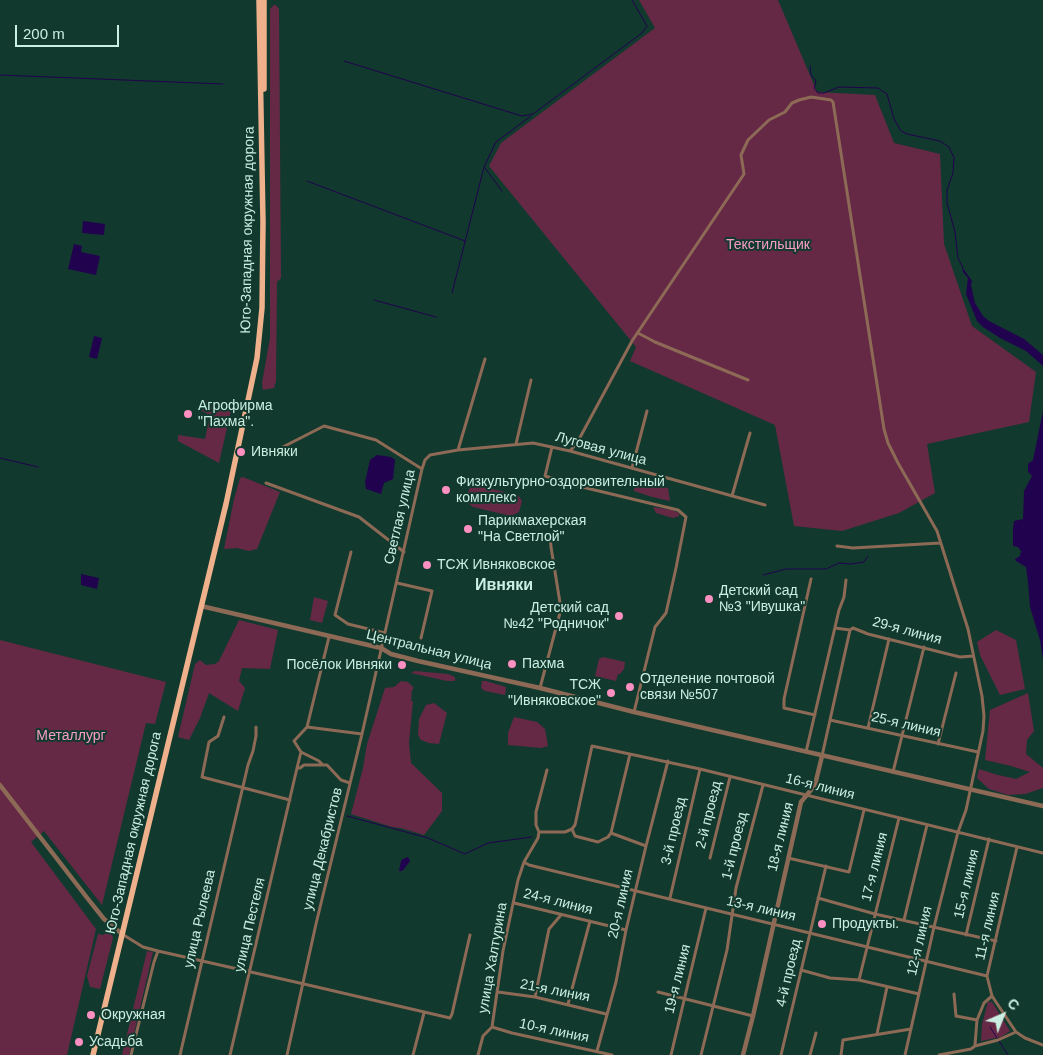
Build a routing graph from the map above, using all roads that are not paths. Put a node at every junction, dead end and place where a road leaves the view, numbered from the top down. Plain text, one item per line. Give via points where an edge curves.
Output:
1 (258, 0) edge
2 (264, 0) edge
3 (262, 119) junction
4 (638, 333) junction
5 (486, 359) dead end
6 (531, 380) dead end
7 (748, 380) dead end
8 (647, 410) dead end
9 (750, 433) dead end
10 (516, 444) junction
11 (552, 447) junction
12 (277, 450) dead end
13 (458, 450) junction
14 (570, 451) junction
15 (632, 468) junction
16 (422, 469) junction
17 (266, 483) dead end
18 (732, 496) junction
19 (765, 505) dead end
20 (550, 534) dead end
21 (940, 544) junction
22 (837, 546) dead end
23 (351, 552) dead end
24 (404, 552) junction
25 (811, 579) dead end
26 (846, 580) dead end
27 (396, 583) junction
28 (201, 606) junction
29 (835, 628) junction
30 (850, 630) junction
31 (385, 634) junction
32 (330, 636) junction
33 (421, 638) dead end
34 (889, 639) junction
35 (381, 648) junction
36 (924, 648) junction
37 (973, 656) junction
38 (956, 672) dead end
39 (540, 688) junction
40 (634, 712) junction
41 (815, 715) junction
42 (224, 717) dead end
43 (830, 720) junction
44 (256, 727) dead end
45 (307, 727) junction
46 (868, 728) junction
47 (362, 734) junction
48 (902, 736) junction
49 (938, 744) junction
50 (301, 752) junction
51 (978, 752) junction
52 (806, 753) junction
53 (630, 754) junction
54 (822, 756) junction
55 (668, 761) junction
56 (322, 764) junction
57 (298, 768) junction
58 (700, 769) junction
59 (547, 770) dead end
60 (893, 772) junction
61 (730, 777) junction
62 (350, 783) junction
63 (0, 785) edge
64 (763, 785) junction
65 (243, 788) junction
66 (970, 789) junction
67 (805, 795) junction
68 (290, 800) junction
69 (1043, 806) edge
70 (864, 810) junction
71 (899, 818) junction
72 (927, 824) junction
73 (572, 829) junction
74 (539, 832) junction
75 (958, 832) junction
76 (611, 833) junction
77 (989, 839) junction
78 (646, 846) junction
79 (1018, 847) junction
80 (1043, 853) edge
81 (710, 858) dead end
82 (787, 858) junction
83 (524, 862) junction
84 (826, 866) junction
85 (635, 891) junction
86 (670, 898) junction
87 (818, 898) junction
88 (514, 903) junction
89 (706, 908) junction
90 (732, 914) junction
91 (875, 914) junction
92 (561, 915) junction
93 (904, 920) junction
94 (590, 921) junction
95 (773, 924) junction
96 (934, 927) junction
97 (626, 930) junction
98 (810, 932) junction
99 (122, 934) junction
100 (470, 935) dead end
101 (966, 935) junction
102 (996, 940) junction
103 (867, 946) junction
104 (158, 952) junction
105 (926, 960) junction
106 (202, 961) junction
107 (801, 970) junction
108 (250, 973) junction
109 (988, 976) junction
110 (859, 980) junction
111 (304, 984) junction
112 (887, 987) junction
113 (498, 992) junction
114 (658, 992) dead end
115 (919, 994) junction
116 (954, 994) dead end
117 (992, 996) junction
118 (535, 997) junction
119 (685, 999) junction
120 (568, 1004) junction
121 (713, 1005) junction
122 (424, 1013) junction
123 (606, 1014) junction
124 (754, 1016) junction
125 (977, 1020) junction
126 (492, 1027) junction
127 (911, 1029) junction
128 (816, 1032) dead end
129 (1016, 1032) junction
130 (877, 1034) junction
131 (1043, 1045) edge
132 (975, 1046) junction
133 (597, 1052) junction
134 (94, 1055) edge
135 (131, 1055) edge
136 (180, 1055) edge
137 (230, 1055) edge
138 (286, 1055) edge
139 (413, 1055) edge
140 (478, 1055) edge
141 (612, 1055) edge
142 (670, 1055) edge
143 (701, 1055) edge
144 (743, 1055) edge
145 (781, 1055) edge
146 (810, 1055) edge
147 (841, 1055) edge
148 (905, 1055) edge
149 (939, 1055) edge

1 - 3 highway, Юго-Западная окружная дорога
2 - 3 highway, Юго-Западная окружная дорога
3 - 28 highway, Юго-Западная окружная дорога via 263,266 259,346
4 - 7 street
4 - 14 street
4 - 21 street, 12-я линия via 744,174 741,155 748,140 798,100 811,97 831,100 884,428 888,444 937,531
5 - 13 street
6 - 10 street
8 - 15 street
9 - 18 street
10 - 11 street, Луговая улица
10 - 13 street, Луговая улица
11 - 14 street, Луговая улица
11 - 40 street via 545,476 678,510 685,515 666,613 655,627
12 - 16 street via 324,426 376,440
13 - 16 street, Светлая улица via 430,455
14 - 15 street, Луговая улица
15 - 18 street, Луговая улица
16 - 24 street, Светлая улица
17 - 24 street via 359,517
18 - 19 street, Луговая улица
20 - 39 street via 561,609
21 - 22 street
21 - 37 street, 12-я линия via 968,629
23 - 31 street via 335,615 348,624
24 - 27 street, Светлая улица
25 - 41 street via 784,708
26 - 29 street
27 - 31 street, Светлая улица
27 - 33 street via 432,591
28 - 32 street, Центральная улица
28 - 99 highway, Юго-Западная окружная дорога
29 - 30 street, 29-я линия
29 - 41 street
30 - 34 street, 29-я линия via 853,628
30 - 43 street, 18-я линия
31 - 35 street, Светлая улица
32 - 35 street, Центральная улица
32 - 45 street
34 - 36 street, 29-я линия
34 - 46 street
35 - 39 street, Центральная улица via 418,661
35 - 47 street, улица Декабристов
36 - 37 street, 29-я линия via 960,657
36 - 48 street
37 - 51 street, 12-я линия via 984,716
38 - 49 street
39 - 40 street, Центральная улица
40 - 52 street, Центральная улица
41 - 52 street
42 - 65 street via 217,737 208,742 202,776
43 - 46 street, 25-я линия
43 - 54 street, 18-я линия
44 - 65 street, улица Рылеева
45 - 47 street
45 - 50 street, улица Пестеля via 294,741
46 - 48 street, 25-я линия
47 - 62 street, улица Декабристов
48 - 49 street, 25-я линия
48 - 60 street
49 - 51 street, 25-я линия
50 - 56 street
50 - 57 street, улица Пестеля
51 - 66 street, 12-я линия
52 - 54 street
53 - 55 street, 16-я линия
53 - 73 street, 16-я линия via 592,746
53 - 76 street
54 - 60 street
54 - 67 street, 18-я линия via 815,785
55 - 58 street, 16-я линия
55 - 78 street, 20-я линия
56 - 57 street
56 - 62 street via 341,780
57 - 68 street, улица Пестеля
58 - 61 street, 16-я линия
58 - 86 street, 3-й проезд
59 - 74 street via 536,812
60 - 66 street
61 - 64 street, 16-я линия
61 - 81 street, 2-й проезд
62 - 111 street, улица Декабристов
63 - 99 street via 104,919
64 - 67 street, 16-я линия
64 - 90 street, 1-й проезд
65 - 68 street
65 - 106 street, улица Рылеева
66 - 69 street
66 - 75 street, 12-я линия
67 - 70 street, 16-я линия
67 - 82 street, 18-я линия via 800,802
68 - 108 street, улица Пестеля
70 - 71 street, 16-я линия
70 - 84 street via 849,872
71 - 72 street, 16-я линия
71 - 91 street, 17-я линия
72 - 75 street, 16-я линия
72 - 93 street
73 - 74 street
73 - 76 street via 575,836 598,842
74 - 83 street, улица Халтурина
75 - 77 street, 16-я линия
75 - 96 street, 12-я линия
76 - 78 street
77 - 79 street, 16-я линия
77 - 101 street, 15-я линия
78 - 85 street, 20-я линия
79 - 80 street, 16-я линия
79 - 102 street, 11-я линия
82 - 84 street
82 - 95 street, 18-я линия
83 - 85 street, 13-я линия
83 - 88 street, улица Халтурина
84 - 87 street, 4-й проезд
85 - 86 street, 13-я линия
85 - 97 street, 20-я линия
86 - 89 street, 13-я линия
87 - 91 street
87 - 98 street, 4-й проезд
88 - 92 street, 24-я линия
88 - 113 street, улица Халтурина
89 - 90 street, 13-я линия
89 - 119 street, 19-я линия
90 - 95 street, 13-я линия
90 - 121 street, 1-й проезд via 728,950
91 - 93 street
91 - 103 street, 17-я линия
92 - 94 street, 24-я линия
92 - 118 street via 549,929
93 - 96 street
94 - 97 street, 24-я линия
94 - 120 street
95 - 98 street, 13-я линия
95 - 124 street, 18-я линия
96 - 101 street
96 - 105 street, 12-я линия
97 - 123 street, 20-я линия
98 - 103 street, 13-я линия
98 - 107 street, 4-й проезд
99 - 104 street
99 - 134 highway, Юго-Западная окружная дорога
100 - 122 street via 451,1018
101 - 102 street
102 - 109 street, 11-я линия
103 - 105 street, 13-я линия
103 - 110 street, 17-я линия
104 - 106 street
104 - 135 street
105 - 109 street, 13-я линия
105 - 115 street, 12-я линия
106 - 108 street
106 - 136 street, улица Рылеева
107 - 110 street via 830,978
107 - 145 street, 4-й проезд
108 - 111 street
108 - 137 street, улица Пестеля
109 - 117 street, 11-я линия
110 - 112 street
111 - 122 street
111 - 138 street, улица Декабристов
112 - 115 street
112 - 130 street
113 - 118 street, 21-я линия
113 - 126 street, улица Халтурина
114 - 119 street
115 - 127 street, 12-я линия
116 - 125 street via 956,1016
117 - 125 street via 984,1003
117 - 129 street, 11-я линия
118 - 120 street, 21-я линия
119 - 121 street
119 - 142 street, 19-я линия
120 - 123 street, 21-я линия
121 - 124 street
121 - 143 street, 1-й проезд
122 - 139 street
123 - 133 street, 20-я линия
124 - 144 street, 18-я линия
125 - 132 street
126 - 133 street, 10-я линия
126 - 140 street, улица Халтурина via 483,1036
127 - 130 street
127 - 148 street, 12-я линия
128 - 146 street
129 - 131 street
129 - 132 street
130 - 147 street via 843,1040
132 - 149 street
133 - 141 street, 10-я линия

